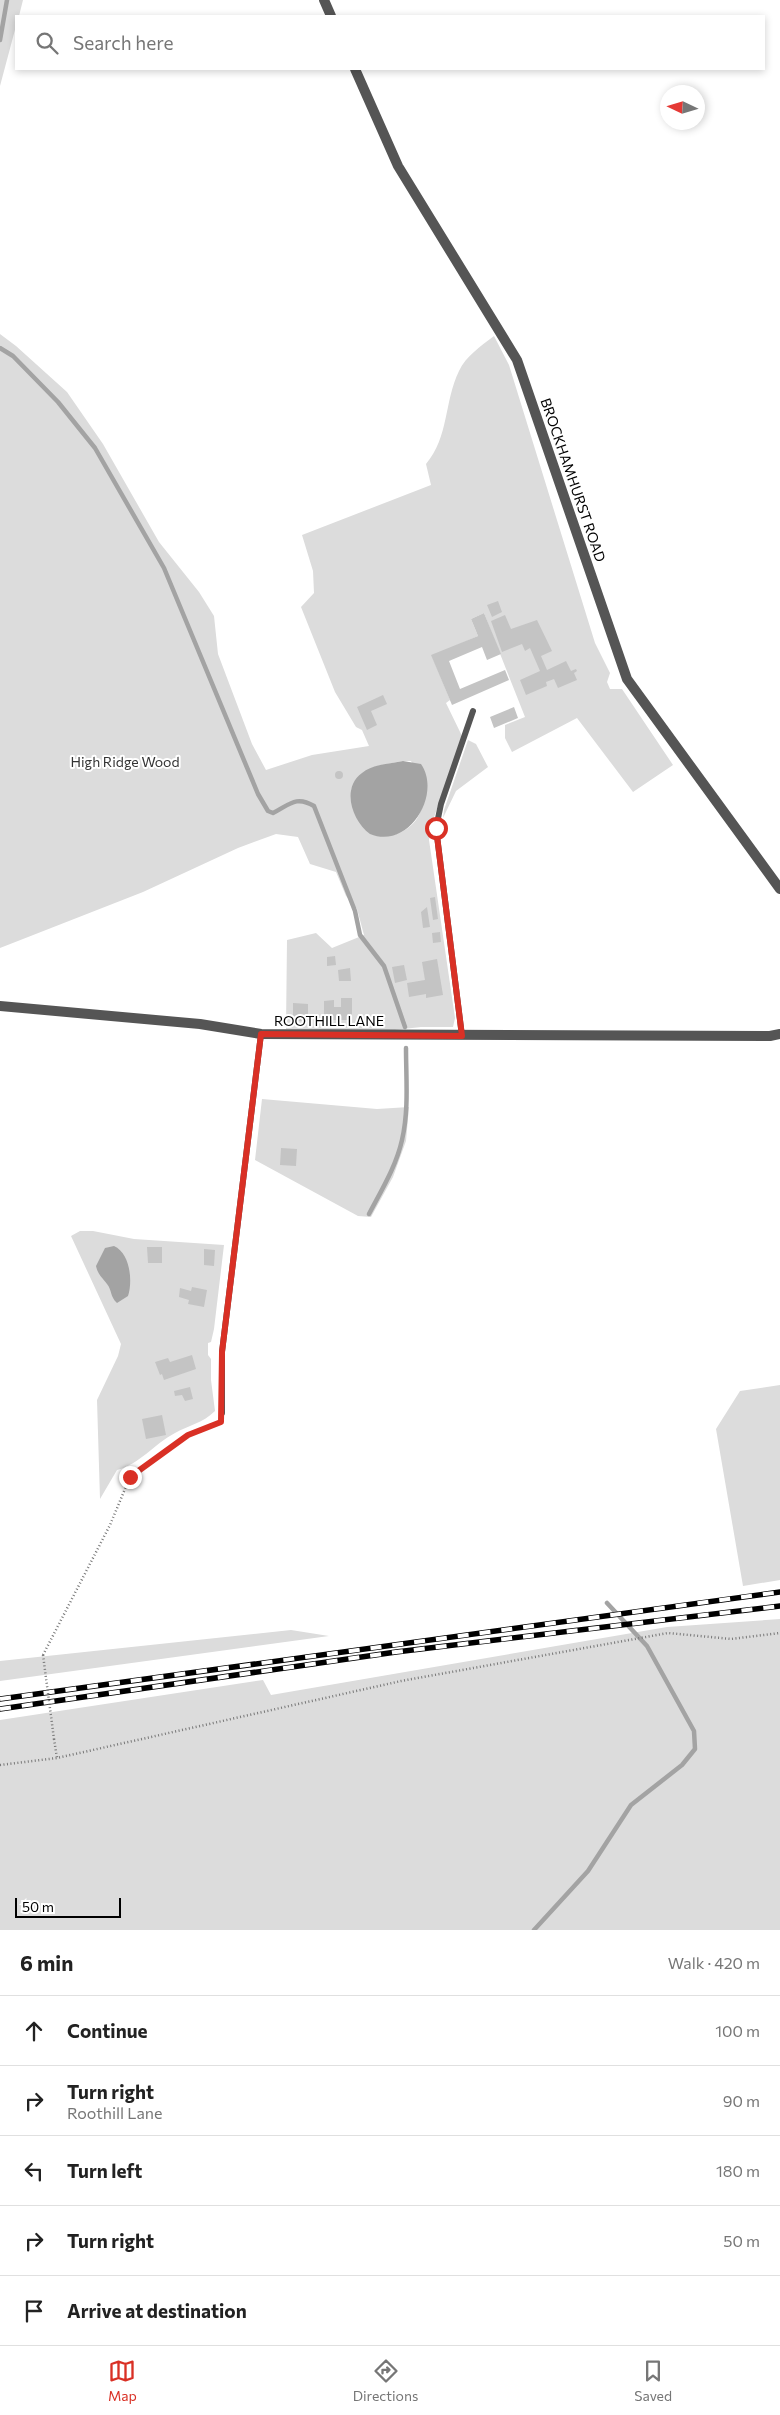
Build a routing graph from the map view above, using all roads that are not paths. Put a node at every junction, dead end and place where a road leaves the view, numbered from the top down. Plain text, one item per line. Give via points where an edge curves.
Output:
1 (324, 0) edge
2 (331, 15) edge
3 (355, 70) edge
4 (473, 711) dead end
5 (780, 889) edge
6 (0, 1006) edge
7 (261, 1034) junction
8 (780, 1034) edge
9 (462, 1036) junction
10 (222, 1413) road end

1 - 2 street
3 - 5 street, BROCKHAMHURST ROAD via 398,166 518,360 627,679
4 - 9 lane via 436,828
6 - 7 street, ROOTHILL LANE via 200,1024
7 - 9 street, ROOTHILL LANE
7 - 10 lane via 222,1352
8 - 9 street, ROOTHILL LANE

